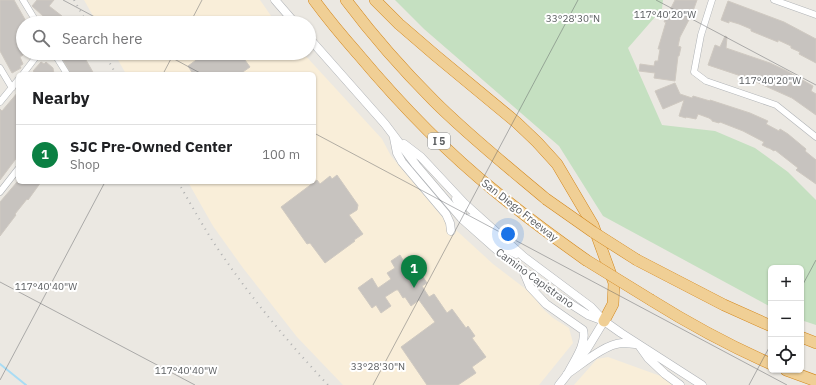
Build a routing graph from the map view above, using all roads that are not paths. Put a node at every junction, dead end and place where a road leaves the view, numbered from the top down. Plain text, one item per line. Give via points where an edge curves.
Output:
1 (23, 0) edge
2 (275, 0) edge
3 (314, 0) edge
4 (346, 0) edge
5 (375, 0) edge
6 (712, 0) edge
7 (774, 0) edge
8 (816, 15) edge
9 (33, 16) edge
10 (289, 16) edge
11 (316, 46) edge
12 (34, 60) edge
13 (58, 60) edge
14 (0, 68) edge
15 (25, 72) edge
16 (66, 72) edge
17 (16, 83) edge
18 (12, 88) junction
19 (0, 102) edge
20 (394, 136) junction
21 (816, 137) edge
22 (411, 149) junction
23 (16, 172) edge
24 (0, 192) edge
25 (462, 219) junction
26 (451, 231) dead end
27 (524, 257) junction
28 (522, 269) junction
29 (604, 321) junction
30 (768, 325) edge
31 (804, 338) edge
32 (816, 342) edge
33 (638, 344) junction
34 (768, 363) edge
35 (794, 373) edge
36 (567, 374) junction
37 (816, 381) edge
38 (559, 385) edge
39 (680, 385) edge
40 (702, 385) edge

1 - 9 street
2 - 10 main road
3 - 34 highway, San Diego Freeway / I 5, bridge via 411,114 495,192 586,260 689,324
4 - 30 highway, I 5, bridge via 395,60 434,101 546,199 637,260
5 - 29 highway via 399,24 516,122 557,164 593,225 614,283 613,304
6 - 21 street via 701,35 694,72 706,81 776,104
7 - 8 street
11 - 20 main road, Camino Capistrano
12 - 15 street
13 - 16 street
14 - 18 street
17 - 18 street
18 - 19 street
20 - 22 main road, Camino Capistrano
20 - 25 main road, Camino Capistrano
20 - 26 main road via 397,153 402,162 446,214
22 - 25 main road via 456,199
22 - 27 main road, Camino Capistrano via 464,203
23 - 24 street
25 - 27 main road via 471,218 507,249
25 - 28 main road, Camino Capistrano
27 - 29 main road, Camino Capistrano via 591,307
28 - 29 main road, Camino Capistrano via 588,315
28 - 36 main road via 530,287 546,304 583,330 583,344
29 - 33 main road, Camino Capistrano
29 - 36 main road via 587,349
31 - 32 highway
33 - 36 main road via 622,343 601,350
33 - 39 main road via 648,358
33 - 40 main road, Camino Capistrano
35 - 37 highway
36 - 38 main road

